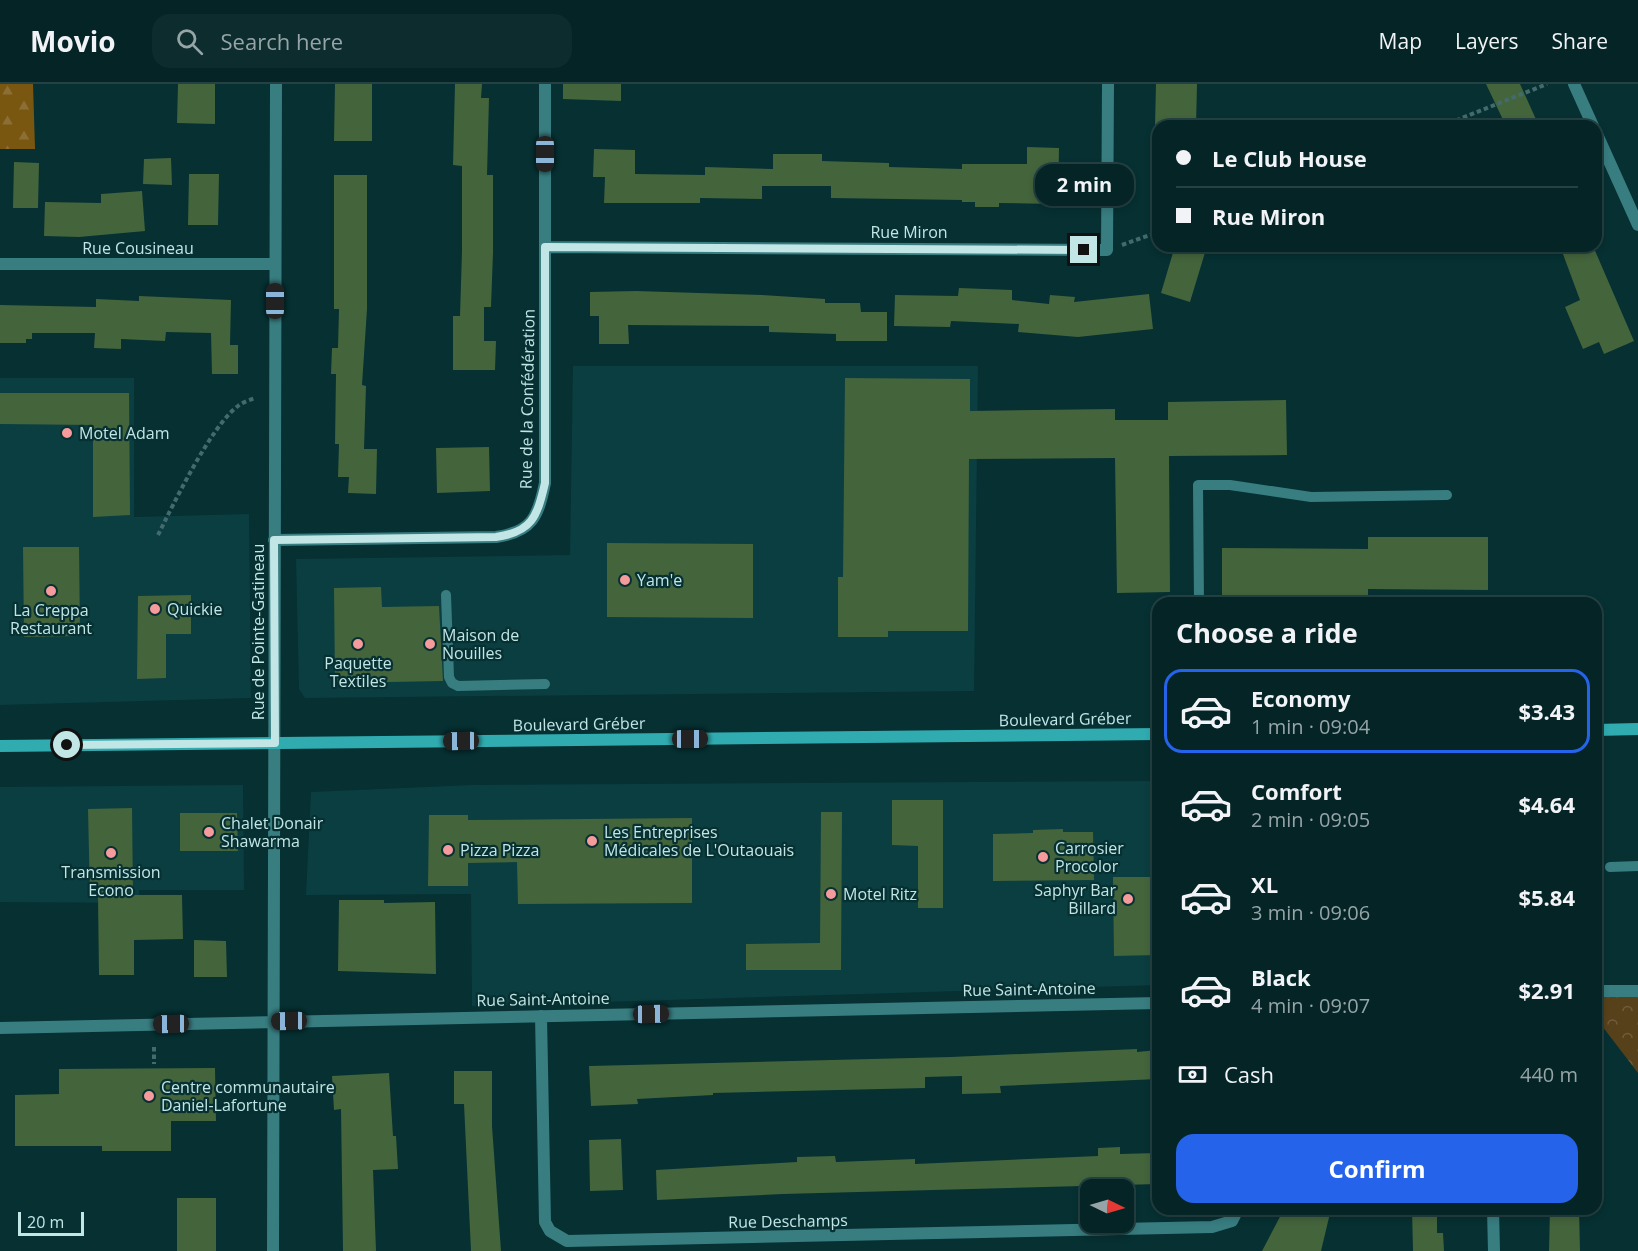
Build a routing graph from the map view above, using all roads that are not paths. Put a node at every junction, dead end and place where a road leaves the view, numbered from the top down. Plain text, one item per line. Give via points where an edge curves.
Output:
1 (276, 84) edge
2 (545, 84) edge
3 (1108, 84) edge
4 (1576, 84) edge
5 (1591, 120) edge
6 (1602, 145) edge
7 (1638, 225) edge
8 (545, 247) junction
9 (0, 264) edge
10 (275, 264) junction
11 (1447, 495) dead end
12 (274, 540) junction
13 (446, 595) dead end
14 (1199, 597) edge
15 (544, 684) dead end
16 (1638, 729) edge
17 (1602, 730) edge
18 (1152, 734) edge
19 (275, 743) junction
20 (0, 746) edge
21 (1638, 866) edge
22 (1610, 867) dead end
23 (1638, 991) edge
24 (1602, 992) edge
25 (1152, 1003) edge
26 (541, 1016) junction
27 (274, 1022) junction
28 (0, 1028) edge
29 (1235, 1215) edge
30 (1493, 1215) edge
31 (273, 1251) edge
32 (1494, 1251) edge

1 - 10 street, Rue de Pointe-Gatineau
2 - 8 street, Rue de la Confédération
3 - 8 street, Rue Miron via 1107,250
4 - 5 street
6 - 7 street
8 - 12 street, Rue de la Confédération via 545,483 540,507 531,523 515,534 496,537
9 - 10 street, Rue Cousineau
10 - 12 street, Rue de Pointe-Gatineau
11 - 14 lane via 1311,497 1230,485 1198,485
12 - 19 street, Rue de Pointe-Gatineau
13 - 15 lane via 452,682 458,686
16 - 17 main road
18 - 19 main road, Boulevard Gréber
19 - 20 main road, Boulevard Gréber
19 - 27 street, Rue de Pointe-Gatineau
21 - 22 lane
23 - 24 street
25 - 26 street, Rue Saint-Antoine
26 - 27 street, Rue Saint-Antoine
26 - 29 street, Rue Deschamps via 545,1222 550,1231 567,1242 1212,1227 1232,1221
27 - 28 street, Rue Saint-Antoine
27 - 31 street, Rue de Pointe-Gatineau
30 - 32 street

